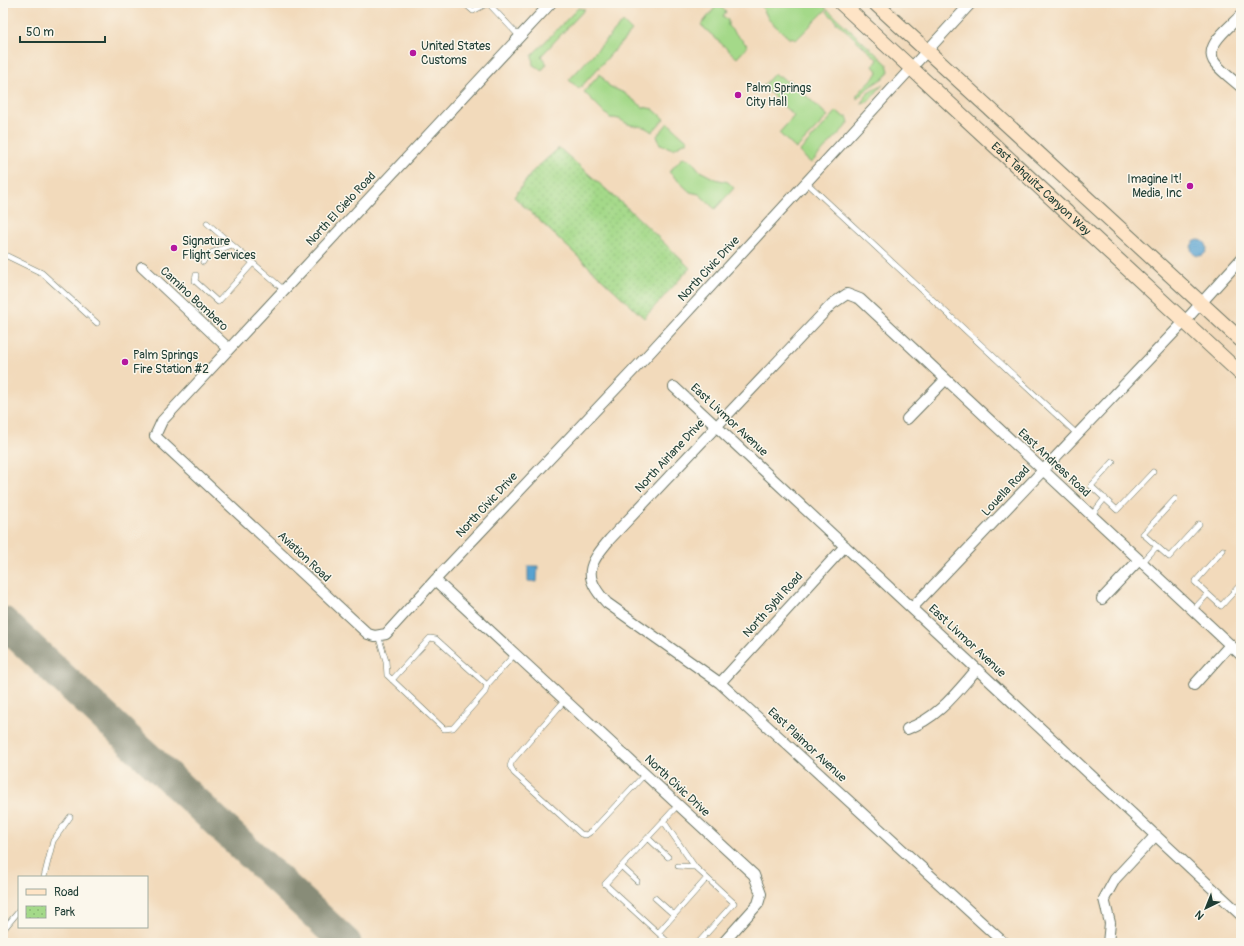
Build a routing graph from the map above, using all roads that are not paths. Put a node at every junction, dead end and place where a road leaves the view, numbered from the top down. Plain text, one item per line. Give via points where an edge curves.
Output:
1 (464, 3) edge
2 (488, 3) edge
3 (551, 3) edge
4 (841, 3) edge
5 (875, 3) edge
6 (971, 3) edge
7 (1241, 15) edge
8 (519, 36) junction
9 (927, 51) junction
10 (911, 68) junction
11 (1241, 87) edge
12 (806, 182) junction
13 (207, 223) dead end
14 (232, 245) junction
15 (3, 254) edge
16 (1241, 259) edge
17 (203, 262) dead end
18 (253, 263) junction
19 (142, 267) dead end
20 (196, 275) dead end
21 (284, 290) junction
22 (847, 294) joint
23 (1201, 303) junction
24 (1184, 322) junction
25 (97, 323) dead end
26 (1241, 340) edge
27 (229, 349) junction
28 (1241, 374) edge
29 (945, 380) junction
30 (674, 387) dead end
31 (907, 419) dead end
32 (716, 426) junction
33 (1077, 434) junction
34 (155, 436) joint
35 (1113, 462) dead end
36 (1042, 471) junction
37 (1153, 472) dead end
38 (1105, 498) junction
39 (1175, 500) dead end
40 (1091, 516) junction
41 (1199, 524) dead end
42 (845, 546) junction
43 (1157, 546) junction
44 (1223, 550) dead end
45 (1140, 561) junction
46 (590, 574) joint
47 (435, 580) junction
48 (1241, 584) edge
49 (1208, 594) junction
50 (1102, 599) dead end
51 (912, 608) junction
52 (1193, 610) junction
53 (378, 635) junction
54 (1230, 645) junction
55 (515, 654) junction
56 (1241, 655) edge
57 (977, 669) junction
58 (392, 680) junction
59 (720, 683) junction
60 (1194, 684) dead end
61 (487, 685) junction
62 (565, 700) junction
63 (907, 729) dead end
64 (645, 774) junction
65 (678, 805) junction
66 (70, 817) dead end
67 (664, 822) junction
68 (1156, 835) junction
69 (648, 838) junction
70 (668, 857) dead end
71 (678, 866) dead end
72 (622, 867) junction
73 (695, 867) junction
74 (44, 876) edge
75 (707, 878) junction
76 (637, 881) dead end
77 (655, 898) dead end
78 (18, 912) edge
79 (674, 915) junction
80 (1241, 915) edge
81 (3, 930) edge
82 (658, 933) junction
83 (669, 943) edge
84 (698, 943) edge
85 (723, 943) edge
86 (1004, 943) edge
87 (1108, 943) edge

1 - 2 lane via 473,11
2 - 8 lane
3 - 8 street, North El Cielo Road
4 - 10 main road, East Tahquitz Canyon Way
5 - 9 main road, East Tahquitz Canyon Way
6 - 9 street, North Civic Drive
7 - 11 street via 1213,44 1211,56
8 - 21 street, North El Cielo Road
9 - 10 street, North Civic Drive
9 - 23 main road, East Tahquitz Canyon Way
10 - 12 street, North Civic Drive
10 - 24 main road, East Tahquitz Canyon Way
12 - 33 lane
12 - 47 street, North Civic Drive via 644,359
13 - 14 lane
14 - 17 lane via 208,254
14 - 18 lane
15 - 25 lane via 42,272
16 - 23 street, Louella Road
18 - 20 lane via 218,302 195,282
18 - 21 lane
19 - 27 street, Camino Bombero
21 - 27 street, North El Cielo Road
22 - 29 street, East Andreas Road via 860,299
22 - 32 street, North Airlane Drive via 832,304
23 - 24 street, Louella Road
23 - 26 main road, East Tahquitz Canyon Way
24 - 28 main road, East Tahquitz Canyon Way
24 - 33 street, Louella Road
27 - 34 street, North El Cielo Road via 162,421
29 - 31 street
29 - 36 street, East Andreas Road
30 - 32 street, East Livmor Avenue
32 - 42 street, East Livmor Avenue
32 - 46 street, North Airlane Drive via 610,539 594,558
33 - 36 street, Louella Road
34 - 53 street, Aviation Road via 368,634
35 - 38 lane via 1091,486
36 - 40 street, East Andreas Road
36 - 51 street, Louella Road
37 - 38 lane via 1117,510
38 - 40 lane
39 - 43 lane via 1143,534
40 - 45 street, East Andreas Road
41 - 43 lane via 1169,557
42 - 51 street, East Livmor Avenue
42 - 59 street, North Sybil Road
43 - 45 lane
44 - 49 lane via 1195,582
45 - 50 street
45 - 52 street, East Andreas Road
46 - 59 street, East Plaimor Avenue via 595,590 607,603
47 - 53 street via 386,634
47 - 55 street, North Civic Drive
48 - 49 lane via 1221,606
49 - 52 lane
51 - 57 street, East Livmor Avenue
52 - 54 street, East Andreas Road
53 - 58 lane via 386,662 387,676
54 - 56 street, East Andreas Road
54 - 60 street
55 - 61 lane
55 - 62 street, North Civic Drive
57 - 63 street via 937,714
57 - 68 street, East Livmor Avenue
58 - 61 lane via 430,638 436,639
58 - 61 lane via 444,729 453,728 486,692
59 - 86 street, East Plaimor Avenue
62 - 64 street, North Civic Drive
62 - 64 lane via 512,761 510,766 514,773 580,834 586,835
64 - 65 street, North Civic Drive
65 - 67 lane
65 - 85 street, North Civic Drive via 754,875 760,888 758,904
66 - 74 lane via 53,841
67 - 69 lane
67 - 73 lane
68 - 80 street, East Livmor Avenue
68 - 87 street via 1115,879 1104,899 1110,923
69 - 70 lane
69 - 72 lane
71 - 73 lane
72 - 76 lane
72 - 82 lane via 605,884
73 - 75 lane
75 - 79 lane
75 - 84 lane via 734,903
77 - 79 lane
78 - 81 lane
79 - 82 lane
82 - 83 lane

